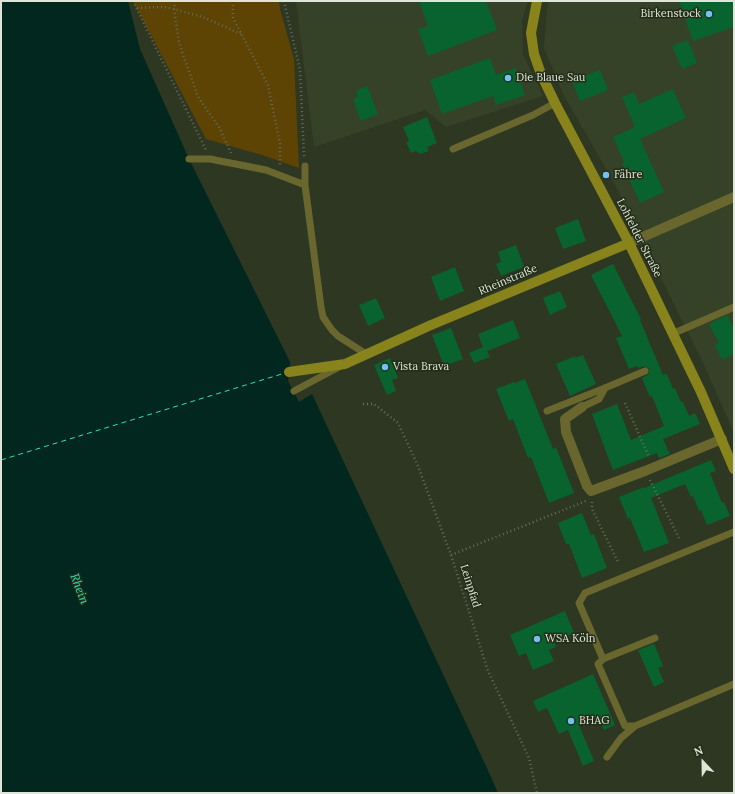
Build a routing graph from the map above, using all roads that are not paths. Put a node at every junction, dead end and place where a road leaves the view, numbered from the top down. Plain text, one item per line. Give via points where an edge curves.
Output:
1 (537, 1) edge
2 (555, 103) junction
3 (453, 149) dead end
4 (190, 159) dead end
5 (304, 166) road end
6 (305, 185) junction
7 (734, 197) edge
8 (629, 243) junction
9 (734, 307) edge
10 (672, 334) junction
11 (366, 354) junction
12 (345, 364) junction
13 (645, 370) dead end
14 (289, 372) dead end
15 (605, 388) junction
16 (294, 391) dead end
17 (582, 407) joint
18 (547, 411) dead end
19 (722, 439) junction
20 (734, 469) edge
21 (734, 532) edge
22 (655, 638) dead end
23 (603, 660) junction
24 (734, 684) edge
25 (635, 726) junction
26 (607, 756) dead end

1 - 2 street, Lohfelder Straße via 530,33 532,47
2 - 3 lane via 534,115
2 - 8 street, Lohfelder Straße
4 - 6 lane via 266,170
5 - 6 lane
6 - 11 lane via 323,316 338,336
7 - 8 street, Rheinstraße
8 - 10 street, Lohfelder Straße
8 - 11 street, Rheinstraße
9 - 10 lane
10 - 19 street, Lohfelder Straße
11 - 12 street, Rheinstraße
12 - 14 street, Rheinstraße
12 - 16 lane
13 - 15 lane
15 - 17 lane via 600,399
15 - 18 lane
17 - 19 street via 565,419 566,432 587,486 592,491
19 - 20 street, Lohfelder Straße
21 - 23 lane via 585,593 579,603
22 - 23 lane
23 - 25 lane via 598,664 625,726
24 - 25 lane
25 - 26 lane via 621,738

